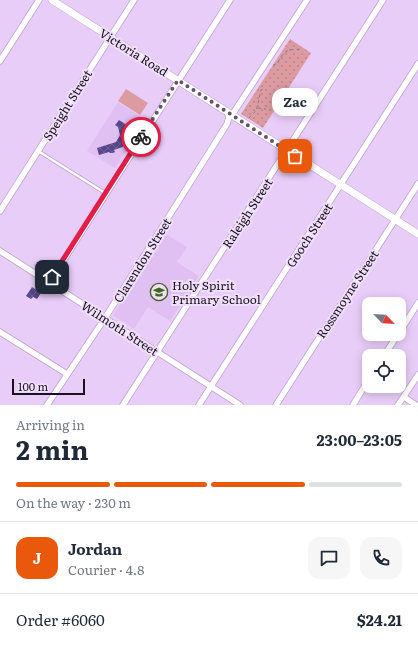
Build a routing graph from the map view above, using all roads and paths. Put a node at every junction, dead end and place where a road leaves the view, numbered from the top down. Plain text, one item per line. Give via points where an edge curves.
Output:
1 (39, 0) edge
2 (52, 0) edge
3 (134, 0) edge
4 (230, 0) edge
5 (306, 0) edge
6 (383, 0) edge
7 (110, 37) junction
8 (300, 49) dead end
9 (0, 61) edge
10 (418, 64) edge
11 (273, 65) dead end
12 (178, 80) junction
13 (264, 88) dead end
14 (258, 89) dead end
15 (261, 90) junction
16 (257, 108) junction
17 (266, 109) dead end
18 (229, 113) junction
19 (249, 118) dead end
20 (287, 150) junction
21 (38, 151) junction
22 (418, 184) edge
23 (341, 185) junction
24 (105, 194) junction
25 (0, 211) edge
26 (395, 220) junction
27 (418, 234) edge
28 (0, 251) edge
29 (49, 282) junction
30 (418, 303) edge
31 (105, 318) junction
32 (406, 322) edge
33 (0, 332) edge
34 (157, 352) junction
35 (67, 374) junction
36 (418, 375) edge
37 (211, 386) junction
38 (362, 390) edge
39 (404, 397) junction
40 (47, 405) edge
41 (123, 405) edge
42 (199, 405) edge
43 (240, 405) edge
44 (276, 405) edge
45 (352, 405) edge
46 (398, 405) edge
47 (416, 405) edge

1 - 9 street
2 - 7 street, Victoria Road
3 - 7 street, Speight Street
4 - 12 street
5 - 18 street
6 - 20 street, Raleigh Street
7 - 12 street, Victoria Road
7 - 21 street, Speight Street
8 - 11 path via 284,52
10 - 23 street, Gooch Street
12 - 18 street, Victoria Road
12 - 24 street
13 - 15 path
14 - 15 path
15 - 16 path
16 - 17 path
16 - 19 path
18 - 20 street, Victoria Road
18 - 31 street, Clarendon Street via 227,124
20 - 23 street, Victoria Road
20 - 34 street, Raleigh Street
21 - 24 lane
21 - 25 street, Speight Street
22 - 26 street, Rossmoyne Street
23 - 26 street, Victoria Road
23 - 37 street, Gooch Street
24 - 29 street
26 - 27 street, Victoria Road
26 - 44 street, Rossmoyne Street
28 - 29 street, Wilmoth Street
29 - 31 street, Wilmoth Street
30 - 32 street
31 - 34 street, Wilmoth Street
31 - 35 street, Clarendon Street
33 - 35 street
34 - 37 street, Wilmoth Street
34 - 41 street, Raleigh Street
35 - 40 street, Clarendon Street
36 - 39 street
37 - 42 street, Gooch Street
37 - 43 street, Wilmoth Street
38 - 45 street
39 - 46 street
39 - 47 street

